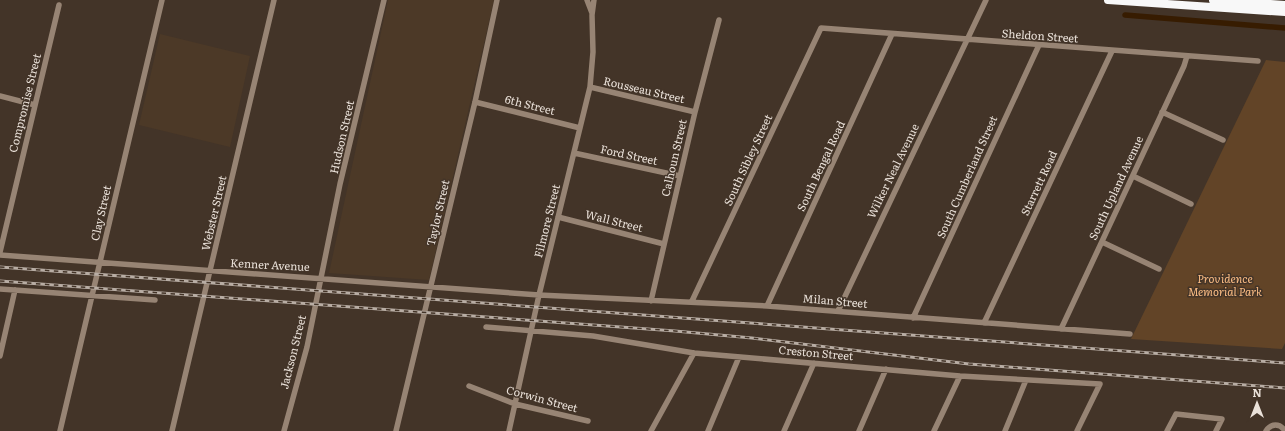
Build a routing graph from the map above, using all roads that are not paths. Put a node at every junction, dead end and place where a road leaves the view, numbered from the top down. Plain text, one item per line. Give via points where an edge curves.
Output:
1 (162, 0) edge
2 (274, 0) edge
3 (384, 0) edge
4 (497, 0) edge
5 (587, 0) edge
6 (594, 0) edge
7 (986, 0) edge
8 (1108, 0) edge
9 (1138, 0) edge
10 (1213, 0) edge
11 (1236, 3) edge
12 (59, 5) dead end
13 (1285, 5) edge
14 (1285, 12) edge
15 (592, 15) junction
16 (719, 20) dead end
17 (821, 28) joint
18 (892, 34) junction
19 (967, 40) junction
20 (1039, 45) junction
21 (1112, 51) junction
22 (1187, 56) junction
23 (1258, 61) dead end
24 (590, 87) junction
25 (0, 96) edge
26 (475, 102) junction
27 (35, 105) junction
28 (695, 112) junction
29 (1162, 112) junction
30 (580, 128) junction
31 (1223, 140) dead end
32 (574, 154) junction
33 (680, 176) junction
34 (1133, 176) junction
35 (1191, 204) dead end
36 (558, 217) junction
37 (1102, 242) junction
38 (664, 244) junction
39 (0, 252) edge
40 (0, 255) edge
41 (100, 263) junction
42 (1159, 269) dead end
43 (210, 272) junction
44 (321, 278) junction
45 (431, 287) junction
46 (0, 289) edge
47 (15, 290) junction
48 (92, 295) junction
49 (539, 295) junction
50 (155, 300) dead end
51 (651, 301) junction
52 (692, 301) junction
53 (767, 306) junction
54 (838, 311) junction
55 (913, 318) junction
56 (984, 323) junction
57 (486, 327) dead end
58 (1061, 329) junction
59 (531, 331) junction
60 (1130, 334) dead end
61 (694, 353) junction
62 (0, 356) edge
63 (739, 357) junction
64 (814, 363) junction
65 (886, 369) junction
66 (960, 376) junction
67 (1026, 380) junction
68 (469, 386) dead end
69 (515, 404) junction
70 (588, 421) dead end
71 (60, 431) edge
72 (172, 431) edge
73 (284, 431) edge
74 (396, 431) edge
75 (508, 431) edge
76 (651, 431) edge
77 (708, 431) edge
78 (784, 431) edge
79 (859, 431) edge
80 (934, 431) edge
81 (1005, 431) edge
82 (1077, 431) edge
83 (1167, 431) edge
84 (1216, 431) edge
85 (1266, 431) edge
86 (1285, 431) edge

1 - 41 street, Clay Street
2 - 43 street, Webster Street
3 - 44 street, Hudson Street via 340,184
4 - 26 street, Taylor Street
5 - 15 street, Filmore Street
6 - 15 street, Filmore Street
7 - 19 street, Wilker Neal Avenue
8 - 9 highway
9 - 11 highway
10 - 11 highway
11 - 13 highway
11 - 14 highway
12 - 27 street, Compromise Street
15 - 24 street, Filmore Street via 593,52
16 - 28 street, Calhoun Street
17 - 18 street, Sheldon Street
17 - 52 street, South Sibley Street
18 - 19 street, Sheldon Street
18 - 53 street, South Bengal Road
19 - 20 street, Sheldon Street
19 - 54 street, Wilker Neal Avenue
20 - 21 street, Sheldon Street
20 - 55 street, South Cumberland Street
21 - 22 street, Sheldon Street
21 - 56 street, Starrett Road
22 - 23 street, Sheldon Street
22 - 29 street, South Upland Avenue
24 - 28 street, Rousseau Street
24 - 30 street, Filmore Street
25 - 27 street
26 - 30 street, 6th Street
26 - 45 street, Taylor Street
27 - 39 street, Compromise Street
28 - 33 street, Calhoun Street
29 - 31 street
29 - 34 street, South Upland Avenue
30 - 32 street, Filmore Street
32 - 33 street, Ford Street
32 - 36 street, Filmore Street
33 - 38 street, Calhoun Street
34 - 35 street
34 - 37 street, South Upland Avenue
36 - 38 street, Wall Street
36 - 49 street, Filmore Street
37 - 42 street
37 - 58 street, South Upland Avenue
38 - 51 street, Calhoun Street
40 - 41 street, Kenner Avenue
41 - 43 street, Kenner Avenue
41 - 48 street, Clay Street
43 - 44 street, Kenner Avenue
43 - 72 street, Webster Street
44 - 45 street, Kenner Avenue
44 - 73 street, Jackson Street via 307,346
45 - 49 street, Kenner Avenue
45 - 74 street, Taylor Street
46 - 47 street
47 - 48 street
47 - 62 street
48 - 50 street
48 - 71 street, Clay Street
49 - 51 street, Milan Street
49 - 59 street, Filmore Street
51 - 52 street, Milan Street
52 - 53 street, Milan Street
53 - 54 street, Milan Street
54 - 55 street, Milan Street
55 - 56 street, Milan Street
56 - 58 street, Milan Street
57 - 59 street, Creston Street
58 - 60 street, Milan Street
59 - 61 street, Creston Street via 593,336
59 - 69 street, Filmore Street
61 - 63 street, Creston Street
61 - 76 street
63 - 64 street, Creston Street
63 - 77 street
64 - 65 street, Creston Street
64 - 78 street
65 - 66 street, Creston Street
65 - 79 street
66 - 67 street, Creston Street
66 - 80 street
67 - 81 street
67 - 82 street, Creston Street via 1100,384
68 - 69 street, Corwin Street
69 - 70 street, Corwin Street
69 - 75 street, Filmore Street
83 - 84 street via 1176,414 1222,419
85 - 86 street via 1269,426 1275,424

